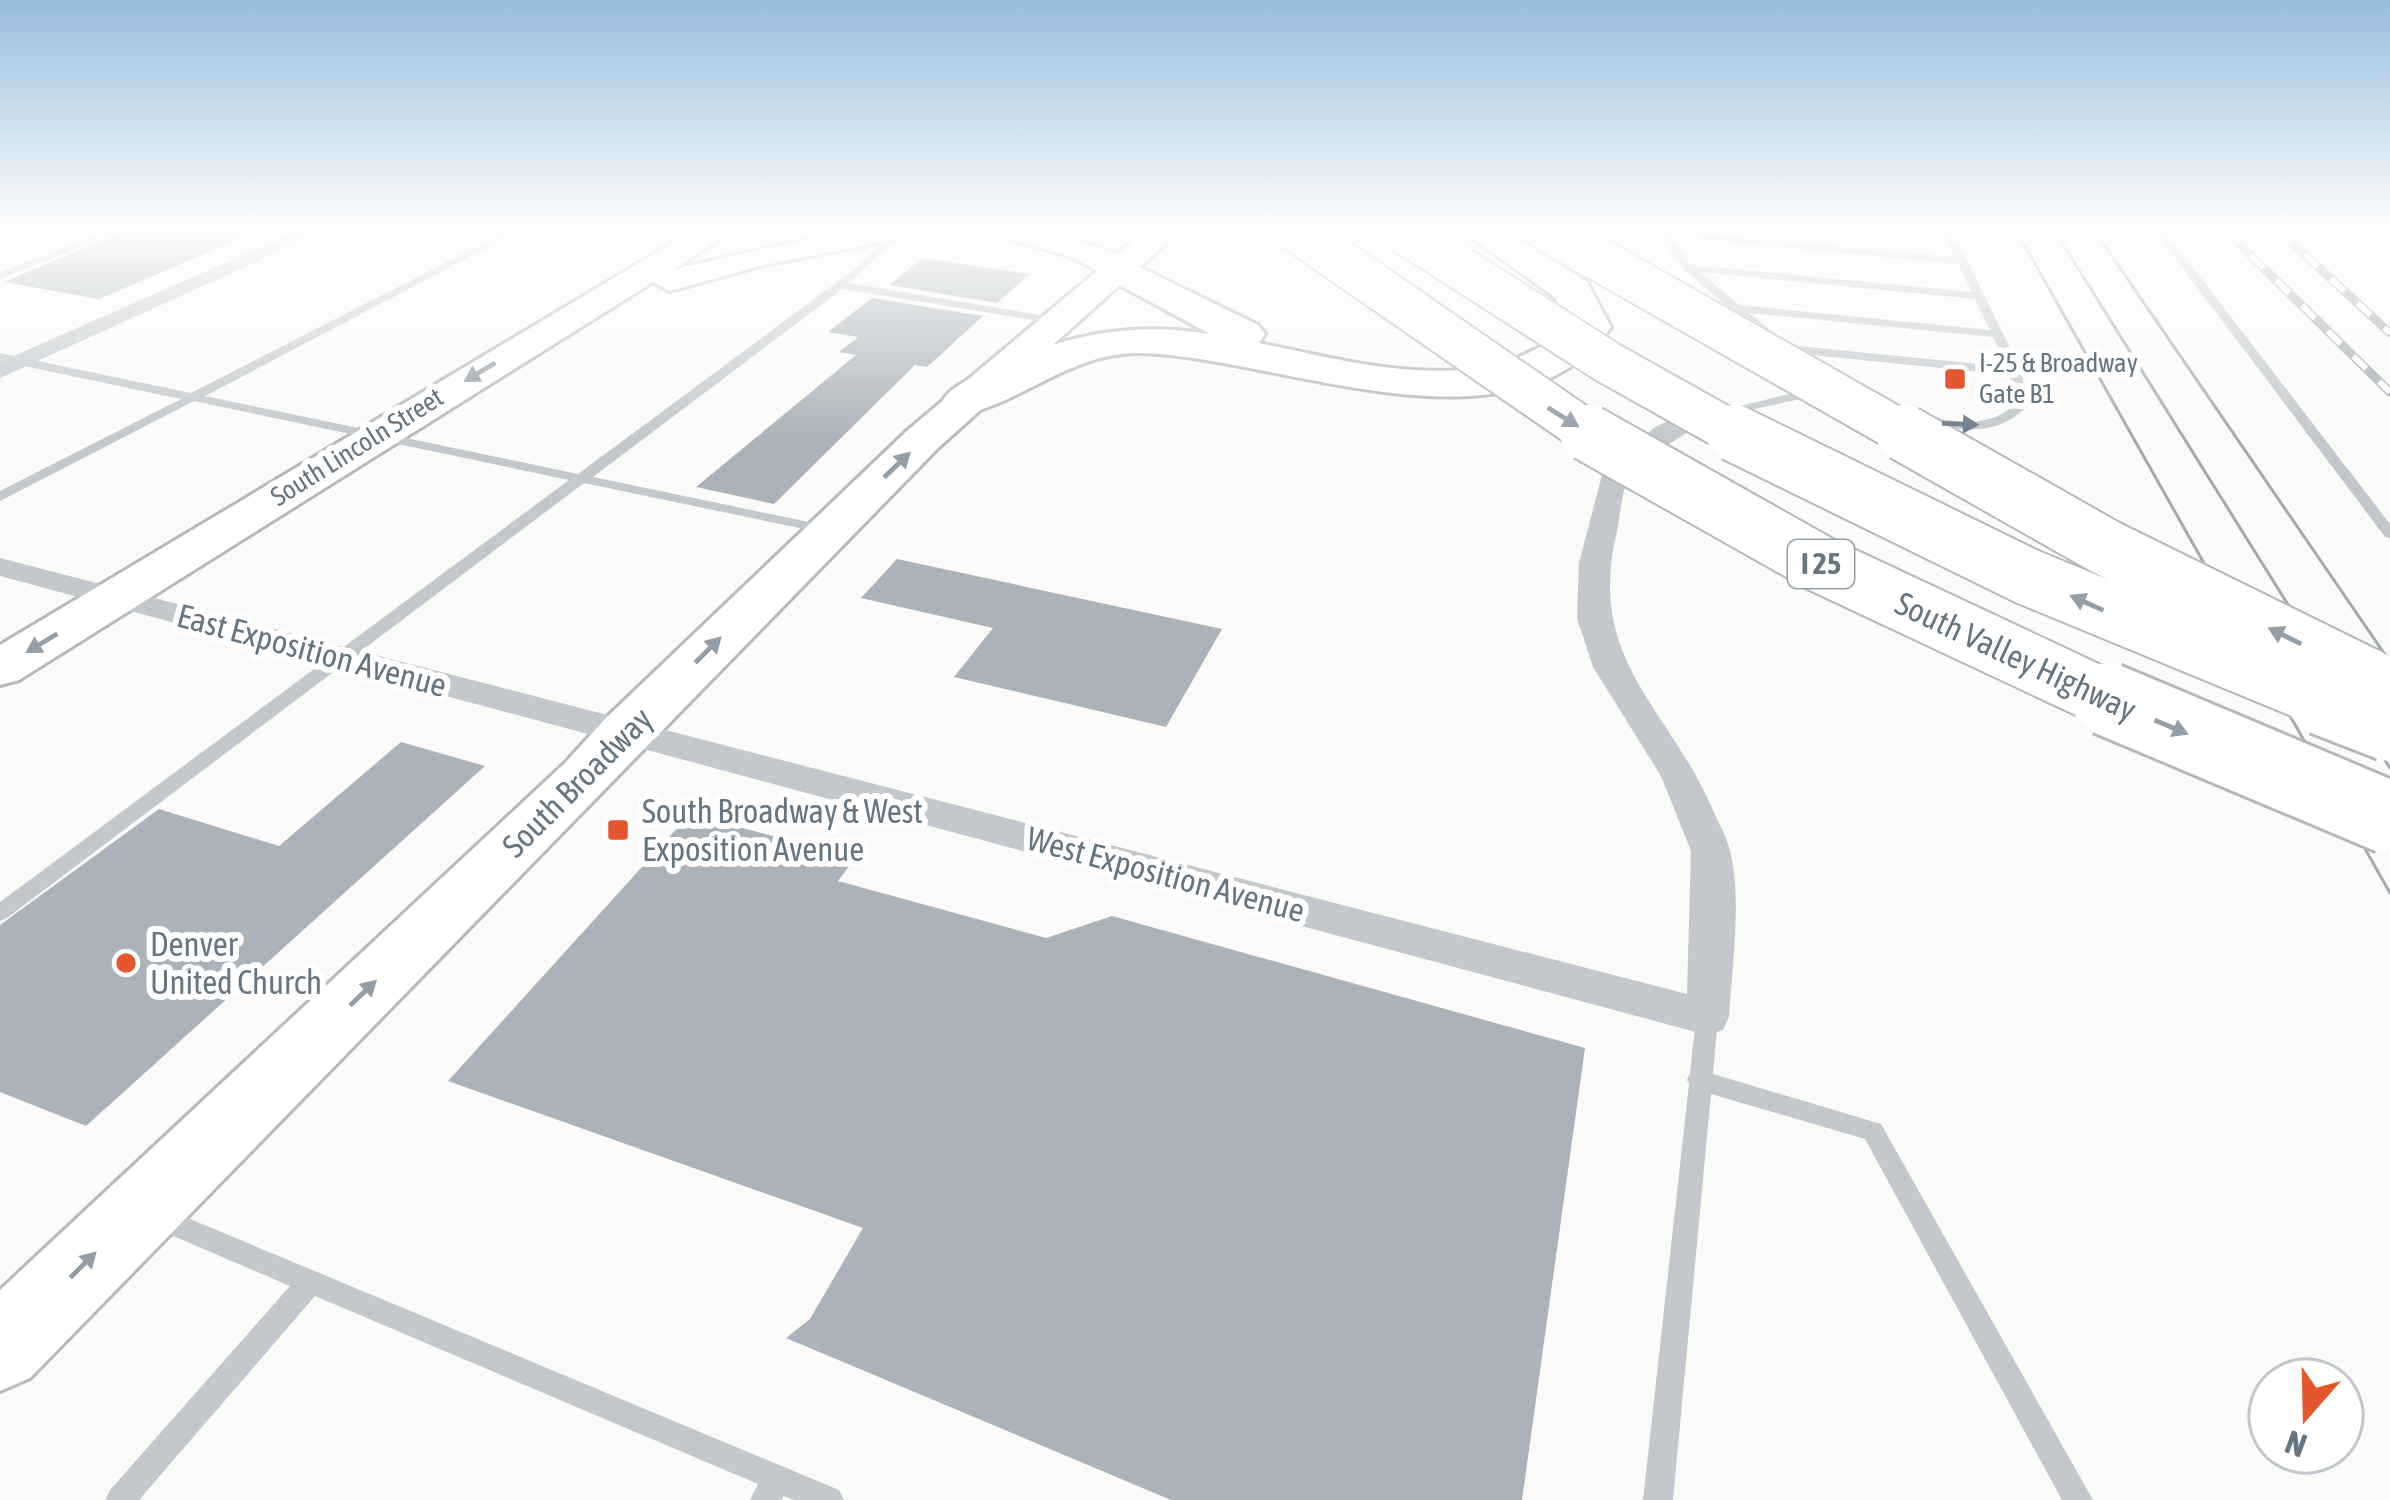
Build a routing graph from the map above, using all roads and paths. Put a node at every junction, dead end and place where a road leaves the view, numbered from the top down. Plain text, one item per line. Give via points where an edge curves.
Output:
1 (154, 300) edge
2 (381, 300) edge
3 (601, 300) edge
4 (617, 300) edge
5 (819, 300) edge
6 (930, 300) edge
7 (1075, 300) edge
8 (1177, 300) edge
9 (1395, 300) edge
10 (1510, 300) edge
11 (1578, 300) edge
12 (1670, 300) edge
13 (1728, 300) edge
14 (1981, 300) edge
15 (2212, 300) edge
16 (1738, 308) junction
17 (581, 312) junction
18 (1058, 321) junction
19 (1997, 334) junction
20 (1785, 348) junction
21 (8, 363) edge
22 (1323, 370) junction
23 (2016, 372) junction
24 (1804, 394) junction
25 (193, 397) junction
26 (966, 400) junction
27 (1676, 426) joint
28 (374, 435) junction
29 (583, 478) junction
30 (0, 497) edge
31 (828, 530) junction
32 (2390, 534) edge
33 (0, 567) edge
34 (117, 598) junction
35 (344, 658) junction
36 (0, 668) edge
37 (2390, 687) edge
38 (2390, 725) edge
39 (625, 732) junction
40 (2390, 818) edge
41 (0, 913) edge
42 (1707, 1017) junction
43 (1698, 1080) junction
44 (139, 1210) junction
45 (310, 1282) junction
46 (0, 1348) edge
47 (771, 1489) edge
48 (120, 1500) edge
49 (830, 1500) edge
50 (1658, 1500) edge
51 (2078, 1500) edge

1 - 21 street
2 - 25 lane
3 - 17 main road, South Lincoln Street
4 - 17 main road
5 - 29 lane
6 - 18 lane
7 - 18 main road, South Broadway
8 - 22 highway
9 -> 40 highway, South Valley Highway / I 25, bridge via 1556,413 1742,522 2063,680
38 -> 10 highway, I 25, bridge via 2090,605 1848,492
11 - 22 highway via 1590,327 1571,352 1489,380 1430,386
37 -> 12 highway, bridge via 2086,536
13 - 16 lane
14 - 19 lane
15 - 32 lane
16 - 19 lane
16 - 20 lane
17 -> 28 main road, South Lincoln Street
18 - 26 main road, South Broadway
19 - 23 lane
20 - 23 lane
20 - 24 lane
21 - 25 lane
22 - 26 highway via 1192,345 1119,341 1066,353
24 -> 23 lane via 1940,423 1989,424 2020,407
24 - 27 lane
25 - 28 lane
25 - 30 lane
31 -> 26 main road, South Broadway
27 - 42 street via 1616,475 1594,563 1593,618 1610,667 1679,775 1711,851
28 - 29 lane
28 - 34 main road, South Lincoln Street
29 - 31 lane
29 - 35 lane
39 -> 31 main road, South Broadway
33 - 34 street, East Exposition Avenue
34 - 35 street, East Exposition Avenue
34 -> 36 main road, South Lincoln Street
35 - 39 street, East Exposition Avenue
35 - 41 lane
39 - 42 street, West Exposition Avenue
44 -> 39 main road, South Broadway
42 - 43 lane
43 - 50 lane
43 - 51 lane via 1873,1131
44 - 45 lane
46 -> 44 main road, South Broadway
45 - 47 lane
45 - 48 lane
47 - 49 lane

